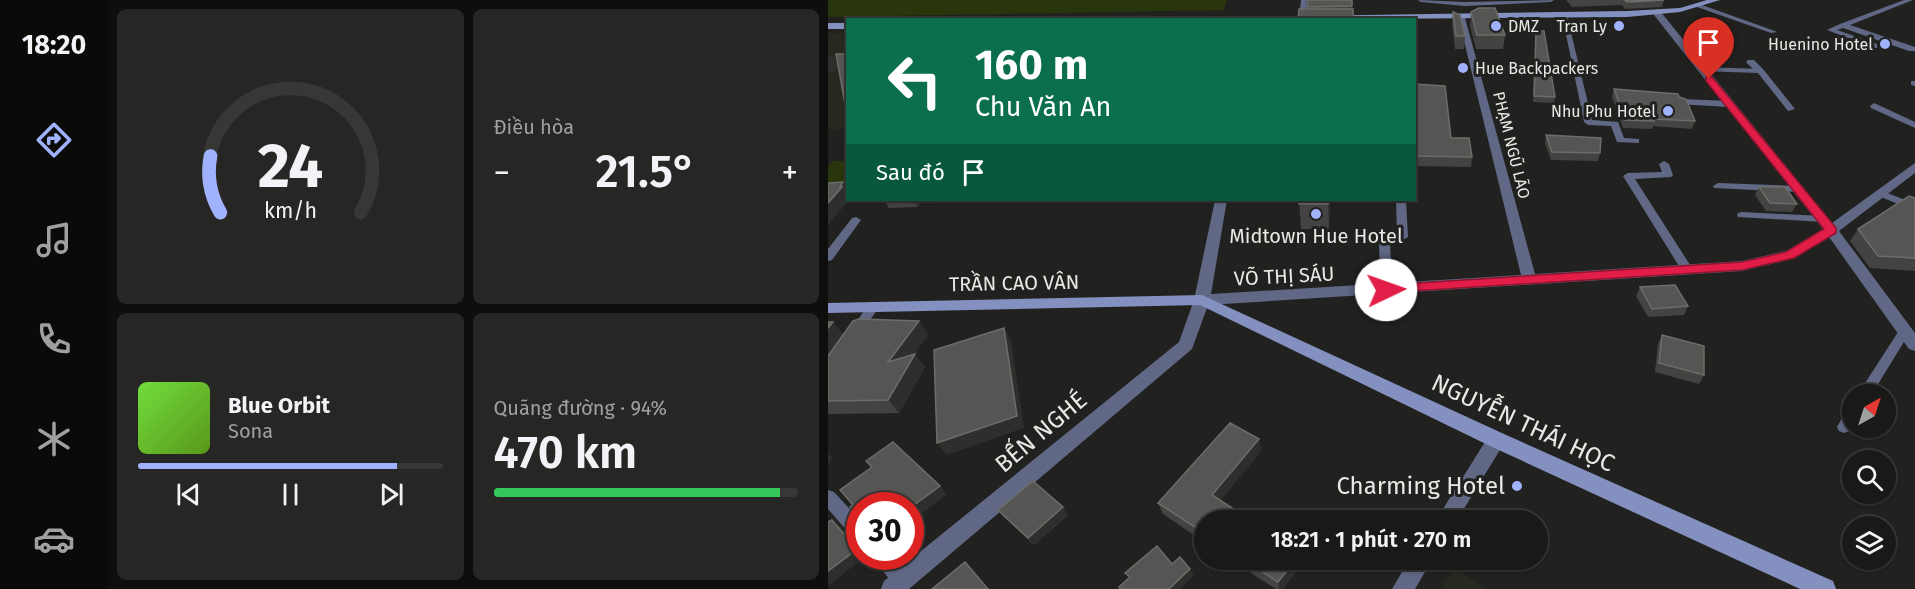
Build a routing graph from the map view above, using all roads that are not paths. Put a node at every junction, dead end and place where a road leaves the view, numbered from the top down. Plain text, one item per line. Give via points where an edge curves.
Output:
1 (1304, 0) edge
2 (1421, 0) edge
3 (1551, 0) edge
4 (1716, 0) edge
5 (1889, 0) edge
6 (1910, 0) edge
7 (1518, 2) junction
8 (1900, 4) junction
9 (1699, 6) junction
10 (1657, 13) junction
11 (1524, 16) junction
12 (1564, 16) junction
13 (1260, 17) edge
14 (1281, 18) edge
15 (1302, 18) edge
16 (1461, 18) junction
17 (1416, 19) edge
18 (1842, 25) junction
19 (828, 26) edge
20 (846, 26) edge
21 (1773, 32) dead end
22 (1874, 46) dead end
23 (1912, 50) dead end
24 (1751, 62) dead end
25 (1700, 69) junction
26 (1760, 71) junction
27 (1681, 102) edge
28 (1729, 104) junction
29 (1874, 106) dead end
30 (1791, 109) dead end
31 (1915, 125) edge
32 (1636, 141) dead end
33 (1664, 164) dead end
34 (1915, 167) edge
35 (1718, 186) dead end
36 (1798, 189) junction
37 (1880, 193) junction
38 (1221, 201) edge
39 (1401, 201) edge
40 (1915, 208) edge
41 (1742, 215) dead end
42 (856, 220) dead end
43 (1827, 225) junction
44 (828, 257) edge
45 (1686, 268) junction
46 (1530, 281) junction
47 (1386, 290) junction
48 (1202, 300) junction
49 (874, 306) junction
50 (828, 308) edge
51 (1904, 332) junction
52 (848, 343) edge
53 (1915, 345) edge
54 (1870, 384) edge
55 (1497, 440) junction
56 (828, 497) edge
57 (1452, 510) edge
58 (846, 517) edge
59 (888, 570) edge
60 (1415, 570) edge
61 (896, 585) edge
62 (1403, 589) edge
63 (1825, 589) edge

1 - 15 lane
2 - 7 lane via 1465,4
3 - 7 lane
4 - 9 main road
5 - 8 lane
6 - 8 lane
7 - 11 lane
8 - 18 lane
9 - 10 main road
9 - 21 lane
10 - 12 main road
10 - 25 street
11 - 12 main road
11 - 16 main road
12 - 32 lane via 1588,122 1615,124 1620,140
13 - 14 main road
16 - 17 main road
16 - 46 street, PHẠM NGŨ LÃO
18 - 22 lane via 1831,30
18 - 23 lane
19 - 20 main road
24 - 26 street
25 - 26 lane
25 - 28 street
26 - 30 lane
27 - 28 lane
28 - 36 street
29 - 31 lane
33 - 45 lane via 1668,175 1628,176
34 - 37 street, VÕ THỊ SÁU
35 - 36 lane
36 - 43 street
37 - 40 lane
37 - 43 street, VÕ THỊ SÁU
38 - 48 street, BẾN NGHÉ
39 - 47 lane via 1403,237 1384,237
41 - 43 lane
42 - 44 lane
43 - 45 street, VÕ THỊ SÁU via 1790,255 1742,266
43 - 51 street
45 - 46 street, VÕ THỊ SÁU
46 - 47 street, VÕ THỊ SÁU
47 - 48 street, VÕ THỊ SÁU
48 - 49 main road, TRẦN CAO VÂN
48 - 55 main road, NGUYỄN THÁI HỌC
48 - 61 street, BẾN NGHÉ via 1186,345
49 - 50 main road, TRẦN CAO VÂN
49 - 52 lane
51 - 53 street
51 - 54 lane
55 - 57 street
55 - 63 main road, NGUYỄN THÁI HỌC
56 - 58 lane
59 - 61 lane
60 - 62 street

